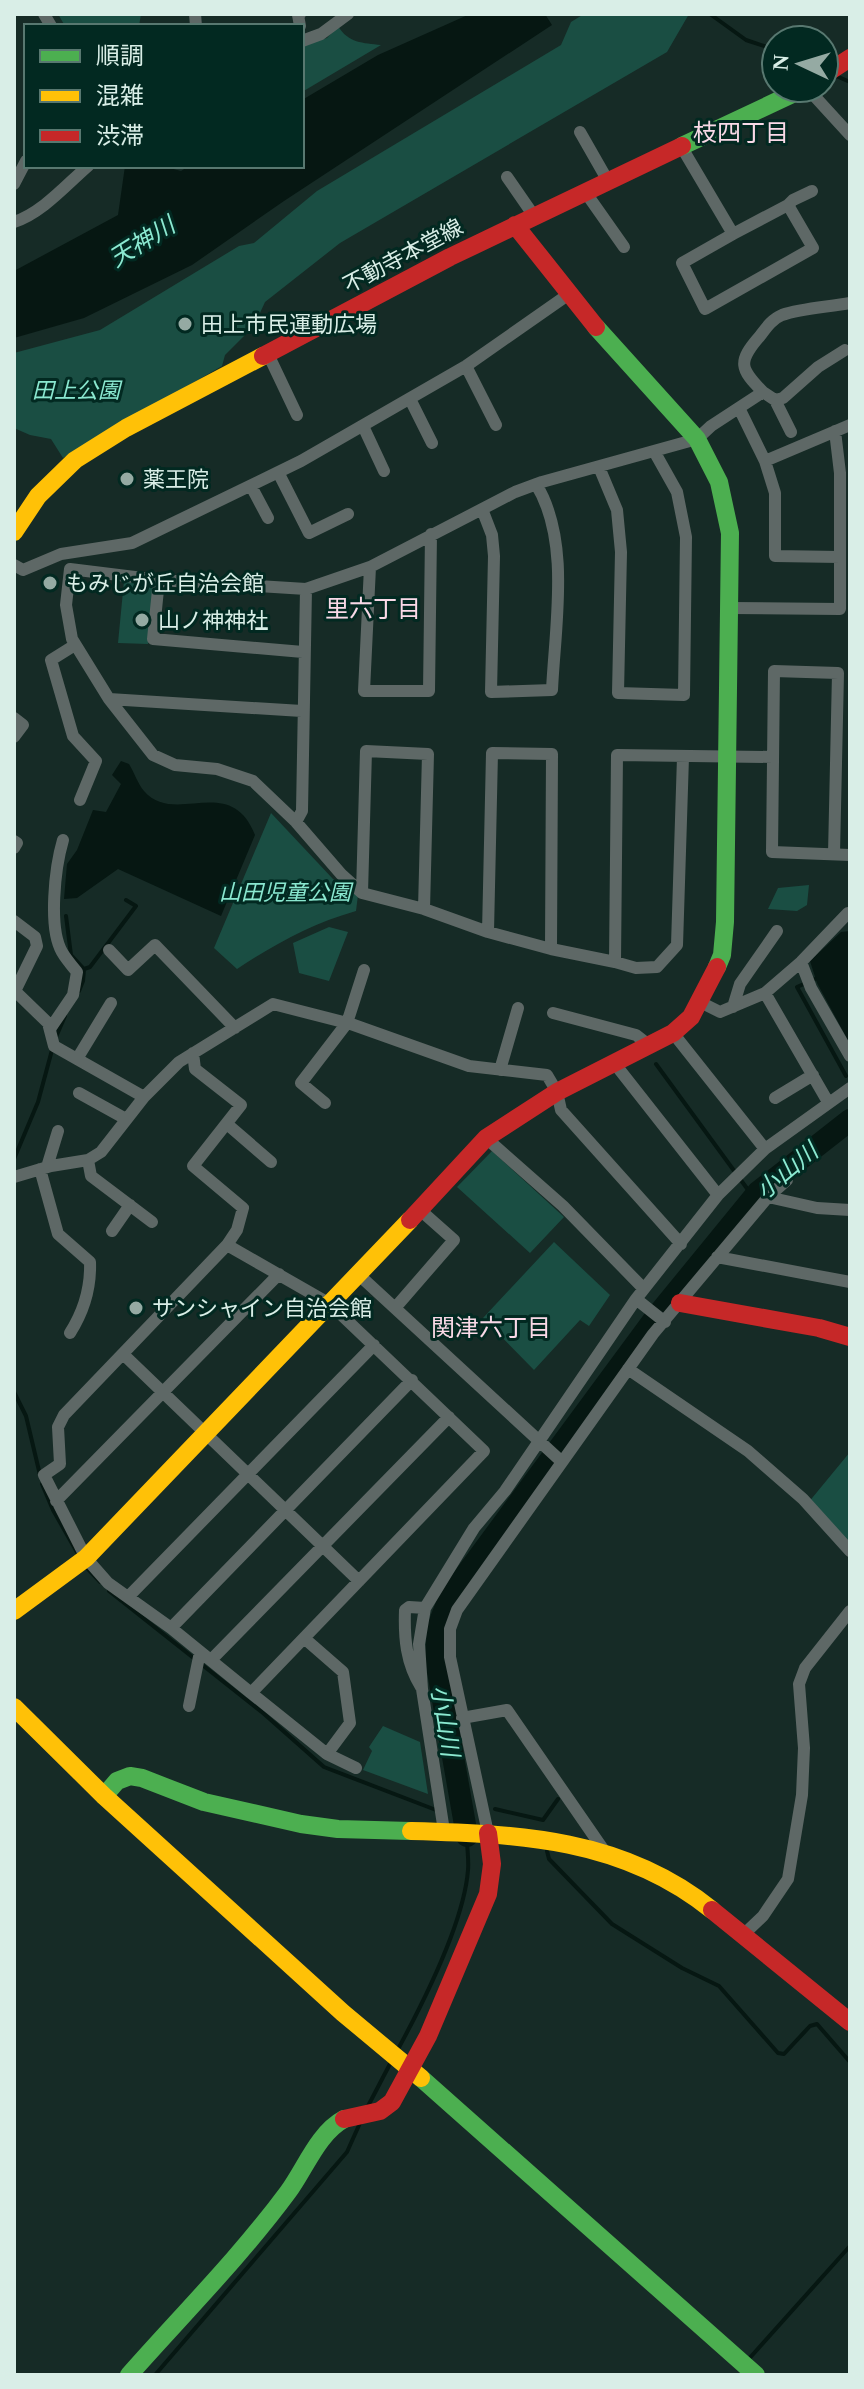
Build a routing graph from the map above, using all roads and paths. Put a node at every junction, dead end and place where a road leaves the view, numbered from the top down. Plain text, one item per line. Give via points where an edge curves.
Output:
1 (348, 14) edge
2 (304, 38) edge
3 (772, 104) edge
4 (821, 104) edge
5 (580, 132) dead end
6 (850, 135) edge
7 (681, 146) junction
8 (24, 165) edge
9 (86, 168) edge
10 (507, 177) dead end
11 (608, 181) junction
12 (14, 184) edge
13 (812, 191) dead end
14 (586, 193) junction
15 (788, 205) junction
16 (534, 216) junction
17 (14, 222) edge
18 (515, 225) junction
19 (733, 234) junction
20 (624, 247) dead end
21 (569, 294) junction
22 (850, 303) edge
23 (845, 350) dead end
24 (268, 354) junction
25 (466, 366) junction
26 (763, 392) junction
27 (410, 399) junction
28 (775, 400) junction
29 (739, 408) junction
30 (297, 415) dead end
31 (496, 425) dead end
32 (850, 425) edge
33 (363, 426) junction
34 (835, 431) junction
35 (791, 432) dead end
36 (697, 439) junction
37 (432, 443) dead end
38 (654, 451) junction
39 (765, 461) junction
40 (599, 467) junction
41 (384, 471) dead end
42 (278, 472) junction
43 (536, 484) junction
44 (251, 486) junction
45 (482, 509) junction
46 (348, 514) dead end
47 (268, 518) dead end
48 (14, 532) edge
49 (431, 534) junction
50 (840, 557) junction
51 (14, 565) edge
52 (370, 567) junction
53 (159, 580) junction
54 (306, 589) junction
55 (730, 608) junction
56 (75, 645) junction
57 (303, 652) junction
58 (109, 699) junction
59 (302, 711) junction
60 (14, 718) edge
61 (14, 737) edge
62 (683, 757) junction
63 (728, 757) junction
64 (773, 757) junction
65 (80, 800) dead end
66 (296, 822) junction
67 (63, 840) dead end
68 (14, 841) edge
69 (14, 848) edge
70 (834, 854) junction
71 (850, 855) edge
72 (362, 893) junction
73 (424, 909) junction
74 (848, 913) dead end
75 (14, 921) edge
76 (777, 931) dead end
77 (488, 932) junction
78 (551, 949) junction
79 (109, 950) dead end
80 (615, 962) junction
81 (801, 962) junction
82 (364, 970) dead end
83 (765, 993) junction
84 (700, 1002) junction
85 (111, 1003) dead end
86 (733, 1007) junction
87 (518, 1008) dead end
88 (553, 1013) dead end
89 (347, 1023) junction
90 (235, 1028) junction
91 (50, 1029) junction
92 (673, 1033) junction
93 (650, 1046) junction
94 (193, 1053) junction
95 (850, 1056) edge
96 (77, 1059) junction
97 (615, 1064) junction
98 (500, 1070) junction
99 (813, 1075) junction
100 (850, 1088) edge
101 (557, 1092) junction
102 (79, 1093) dead end
103 (144, 1097) junction
104 (775, 1098) dead end
105 (828, 1102) junction
106 (325, 1103) dead end
107 (126, 1119) junction
108 (227, 1124) junction
109 (58, 1131) dead end
110 (486, 1138) junction
111 (765, 1149) junction
112 (88, 1160) junction
113 (271, 1162) dead end
114 (43, 1168) junction
115 (14, 1177) edge
116 (787, 1180) dead end
117 (718, 1195) junction
118 (768, 1197) junction
119 (130, 1205) junction
120 (419, 1209) junction
121 (850, 1210) edge
122 (152, 1222) dead end
123 (112, 1231) dead end
124 (681, 1244) junction
125 (227, 1245) junction
126 (717, 1257) junction
127 (279, 1274) junction
128 (359, 1275) junction
129 (850, 1282) edge
130 (640, 1294) junction
131 (680, 1303) junction
132 (330, 1304) junction
133 (395, 1308) junction
134 (665, 1322) junction
135 (70, 1333) dead end
136 (850, 1337) edge
137 (374, 1345) junction
138 (123, 1354) junction
139 (628, 1369) junction
140 (412, 1380) junction
141 (166, 1393) junction
142 (449, 1417) junction
143 (205, 1434) junction
144 (538, 1442) junction
145 (562, 1462) junction
146 (248, 1475) junction
147 (56, 1501) junction
148 (286, 1512) junction
149 (322, 1546) junction
150 (850, 1551) edge
151 (86, 1558) junction
152 (359, 1581) junction
153 (128, 1597) junction
154 (425, 1608) junction
155 (14, 1611) edge
156 (850, 1611) edge
157 (171, 1628) junction
158 (304, 1638) junction
159 (200, 1652) junction
160 (211, 1660) junction
161 (422, 1689) junction
162 (251, 1693) junction
163 (189, 1706) dead end
164 (14, 1707) edge
165 (462, 1718) junction
166 (327, 1754) junction
167 (356, 1768) dead end
168 (104, 1796) junction
169 (447, 1831) junction
170 (481, 1832) junction
171 (605, 1852) junction
172 (743, 1935) junction
173 (850, 2022) edge
174 (411, 2070) junction
175 (129, 2375) edge
176 (756, 2375) edge

1 - 2 street via 321,34
3 - 7 street, 不動寺本堂線
4 - 6 street
5 - 11 street
7 - 11 street, 不動寺本堂線
7 - 19 street
8 - 12 street
9 - 17 street
10 - 16 street
11 - 14 street, 不動寺本堂線
13 - 15 street
14 - 16 street, 不動寺本堂線
14 - 20 street
15 - 19 street
15 - 19 street via 813,248 705,309 682,263
16 - 18 street, 不動寺本堂線
18 - 21 street
18 - 24 street, 不動寺本堂線
21 - 25 street
21 - 36 street
22 - 26 street via 773,321 744,353 744,369
23 - 28 street
24 - 30 street
24 - 48 street, 不動寺本堂線 via 76,457 43,488
25 - 27 street
25 - 31 street
26 - 28 street
26 - 29 street
27 - 33 street
27 - 37 street
28 - 35 street
29 - 36 street
29 - 39 street
32 - 34 street
33 - 41 street
33 - 42 street
34 - 39 street
34 - 50 street
36 - 38 street
36 - 55 street via 719,482 730,533
38 - 40 street
38 - 40 street via 677,492 686,537 684,695 618,693 621,552 617,510
39 - 50 street via 775,493 775,556
40 - 43 street
42 - 44 street
42 - 46 street via 309,533
43 - 45 street
43 - 45 street via 556,539 552,690 491,692 494,556
44 - 47 street
44 - 51 street via 132,543 61,554 23,570
45 - 49 street
49 - 52 street
49 - 52 street via 429,691 364,691
50 - 55 street via 840,609
52 - 54 street
53 - 54 street
53 - 56 street via 70,569 66,605
53 - 57 street via 153,639
54 - 57 street
55 - 63 street
56 - 58 street
56 - 65 street via 51,660 73,736 96,761
57 - 59 street
58 - 59 street
58 - 66 street via 153,755 175,765 217,769 253,781
59 - 66 street via 302,811
60 - 61 street via 23,725
62 - 63 street
62 - 80 street via 677,945 657,967
62 - 80 street via 617,755
63 - 64 street
63 - 84 street via 722,955
64 - 70 street via 772,852
64 - 70 street via 774,671 838,673
66 - 72 street
67 - 91 street via 54,909 60,950 77,972 73,995
68 - 69 street
70 - 71 street
72 - 73 street
72 - 73 street via 366,751 428,754
73 - 77 street
74 - 81 street
75 - 91 street via 35,937 37,946 15,991
76 - 86 street via 740,984
77 - 78 street
77 - 78 street via 492,753 552,754
78 - 80 street
79 - 90 street via 128,970 155,945
81 - 83 street
81 - 95 street
82 - 89 street
83 - 86 street
83 - 99 street
84 - 86 street via 720,1012
84 - 92 street
85 - 96 street
87 - 98 street
88 - 93 street via 636,1035
89 - 90 street via 273,1004
89 - 98 street via 469,1066
89 - 106 street via 301,1083
90 - 94 street
91 - 96 street via 54,1046
92 - 93 street
92 - 111 street
93 - 97 street
94 - 103 street
94 - 108 street via 195,1069 241,1105
96 - 103 street
97 - 101 street
97 - 117 street
98 - 101 street via 547,1075
99 - 104 street
99 - 105 street
100 - 105 street
101 - 110 street
101 - 124 street via 561,1110
102 - 107 street
103 - 107 street
105 - 111 street
107 - 112 street via 101,1152
108 - 113 street
108 - 125 street via 193,1166 243,1208
109 - 114 street
110 - 120 street
110 - 130 street via 563,1206
111 - 117 street
112 - 114 street
112 - 119 street via 91,1176
114 - 115 street
114 - 135 street via 58,1234 90,1262 91,1281
116 - 118 street
117 - 124 street
118 - 121 street
118 - 126 street
119 - 122 street
119 - 123 street
120 - 128 street
120 - 133 street via 454,1240
124 - 130 street
125 - 127 street
125 - 138 street
126 - 129 street
126 - 131 street
127 - 132 street
127 - 141 street
128 - 132 street
128 - 133 street
130 - 134 street
130 - 144 street
131 - 134 street
131 - 136 street
132 - 137 street
132 - 143 street
133 - 144 street
134 - 139 street
137 - 140 street
137 - 146 street
138 - 141 street
138 - 147 street via 58,1427 60,1464 44,1475
139 - 145 street
139 - 150 street via 748,1451 803,1499
140 - 142 street
140 - 148 street
141 - 143 street
141 - 147 street
142 - 149 street
142 - 152 street via 484,1451
143 - 146 street
143 - 151 street
144 - 145 street
144 - 154 street via 474,1528
145 - 165 street via 457,1610 450,1629 450,1657
146 - 148 street
146 - 153 street
147 - 151 street
148 - 149 street
148 - 157 street
149 - 152 street
149 - 160 street
151 - 153 street
151 - 155 street
152 - 158 street
153 - 157 street
154 - 161 street via 419,1644
154 - 161 street via 405,1610 404,1635 411,1671
156 - 172 street via 805,1668 799,1684 802,1795 788,1879
157 - 159 street
158 - 162 street
158 - 166 street via 343,1672 350,1723
159 - 160 street
159 - 163 street
160 - 162 street
161 - 169 street
162 - 166 street
164 - 168 street
165 - 170 street
165 - 171 street via 507,1710
166 - 167 street
168 - 169 street via 130,1776 204,1802 301,1824
168 - 174 street
169 - 170 street
170 - 171 street via 544,1838
170 - 174 street via 492,1864 488,1894
171 - 172 street via 700,1900
172 - 173 street
174 - 175 street via 392,2102 380,2111 341,2120 325,2136 288,2192
174 - 176 street

